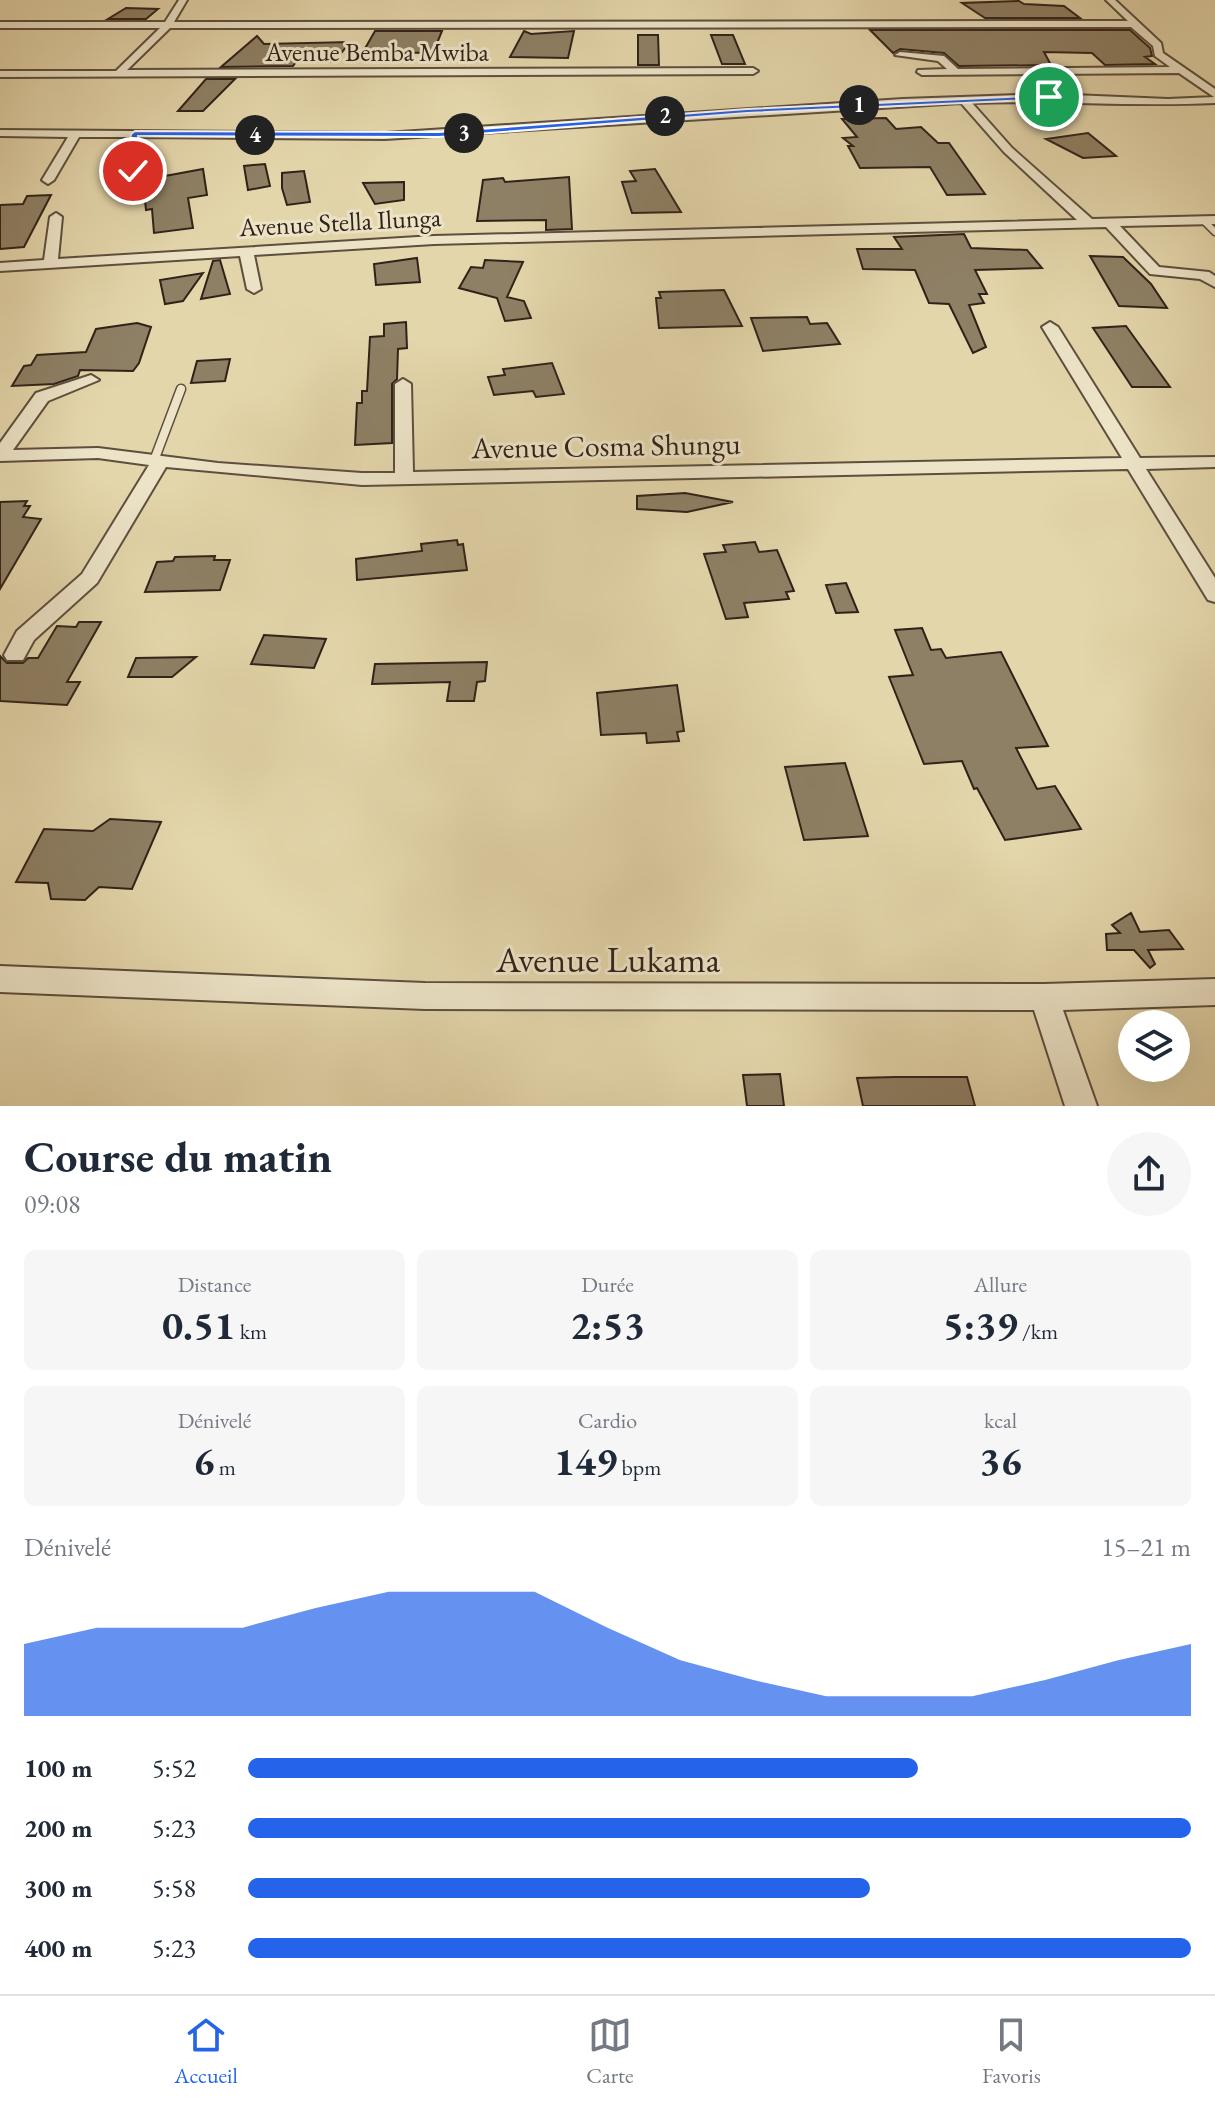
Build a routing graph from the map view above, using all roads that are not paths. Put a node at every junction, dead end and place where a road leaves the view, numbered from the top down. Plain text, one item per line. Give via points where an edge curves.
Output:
1 (183, 0) edge
2 (1110, 0) edge
3 (1133, 24) junction
4 (0, 25) edge
5 (167, 26) junction
6 (900, 55) dead end
7 (1180, 70) junction
8 (753, 71) dead end
9 (955, 71) junction
10 (922, 72) dead end
11 (0, 74) edge
12 (117, 75) junction
13 (1215, 94) edge
14 (964, 100) junction
15 (1215, 100) edge
16 (0, 133) edge
17 (76, 133) junction
18 (135, 134) junction
19 (133, 171) dead end
20 (48, 180) dead end
21 (56, 217) dead end
22 (1209, 220) edge
23 (1109, 222) junction
24 (1088, 223) junction
25 (1215, 232) edge
26 (246, 252) junction
27 (51, 264) junction
28 (0, 267) edge
29 (1215, 283) edge
30 (254, 289) dead end
31 (1050, 327) dead end
32 (91, 380) dead end
33 (403, 384) dead end
34 (181, 389) dead end
35 (0, 456) edge
36 (159, 459) junction
37 (1215, 462) edge
38 (1134, 463) junction
39 (404, 478) junction
40 (1215, 595) edge
41 (15, 655) dead end
42 (0, 979) edge
43 (1215, 992) edge
44 (1044, 997) junction
45 (1081, 1106) edge

1 - 5 street
2 - 3 street
3 - 5 street
3 - 7 street
4 - 5 street
5 - 12 street
6 - 9 street via 941,58
7 - 9 street
7 - 13 street
8 - 12 street, Avenue Bemba Mwiba
9 - 10 street
11 - 12 street, Avenue Bemba Mwiba
14 - 15 street
14 - 18 street via 439,135
14 - 24 street via 1008,150
16 - 17 street
17 - 18 street
17 - 20 street
18 - 19 street
21 - 27 street
22 - 23 street, Avenue Stella Ilunga
22 - 25 lane
23 - 24 street, Avenue Stella Ilunga
23 - 29 street via 1155,271 1204,275
24 - 26 street, Avenue Stella Ilunga via 434,240
26 - 27 street, Avenue Stella Ilunga
26 - 30 street
27 - 28 street, Avenue Stella Ilunga
31 - 38 street
32 - 35 street via 42,397
33 - 39 street
34 - 36 lane
35 - 36 street, Avenue Cosma Shungu via 72,453
36 - 39 street, Avenue Cosma Shungu via 218,468
36 - 41 street via 90,578 25,636
37 - 38 street, Avenue Cosma Shungu
38 - 39 street, Avenue Cosma Shungu
38 - 40 street
42 - 44 street, Avenue Lukama via 425,996
43 - 44 street, Avenue Lukama
44 - 45 street

